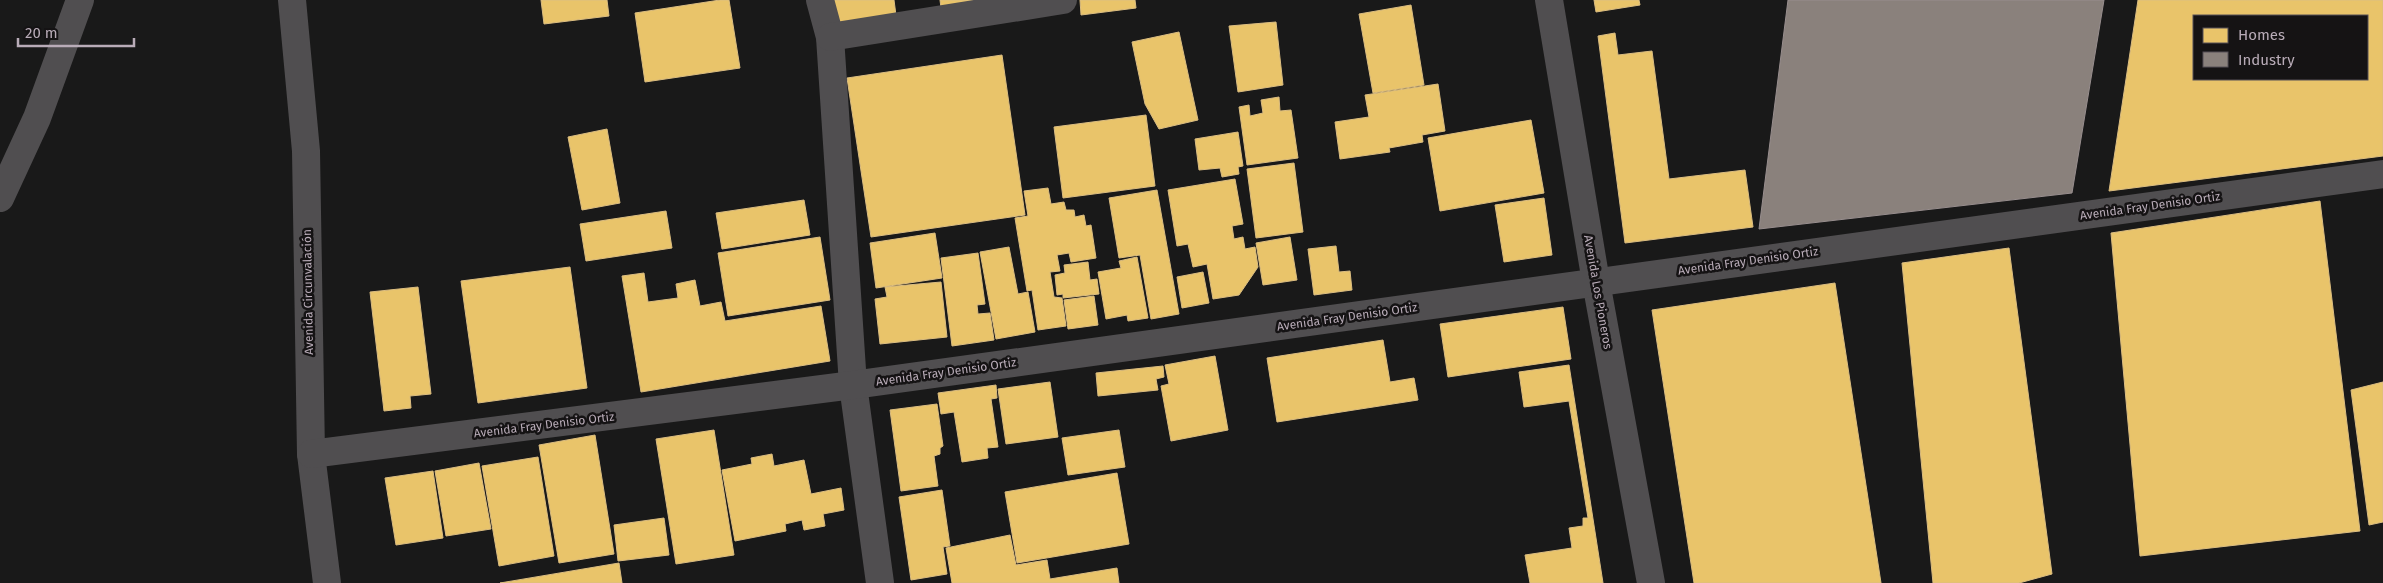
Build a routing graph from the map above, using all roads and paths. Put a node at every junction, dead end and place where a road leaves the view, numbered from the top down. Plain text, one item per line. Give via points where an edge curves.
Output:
1 (80, 0) edge
2 (292, 0) edge
3 (820, 0) edge
4 (1063, 0) edge
5 (1549, 0) edge
6 (830, 37) junction
7 (2383, 174) edge
8 (0, 198) edge
9 (1596, 282) junction
10 (853, 385) junction
11 (311, 454) junction
12 (327, 583) edge
13 (880, 583) edge
14 (1651, 583) edge

1 - 8 street via 37,118
2 - 11 street, Avenida Circunvalación via 306,151
3 - 6 street
4 - 6 street
5 - 9 street, Avenida Los Pioneros
6 - 10 street
7 - 9 street, Avenida Fray Denisio Ortiz
9 - 10 street, Avenida Fray Denisio Ortiz
9 - 14 street, Avenida Los Pioneros
10 - 11 street, Avenida Fray Denisio Ortiz
10 - 13 street
11 - 12 street, Avenida Circunvalación

